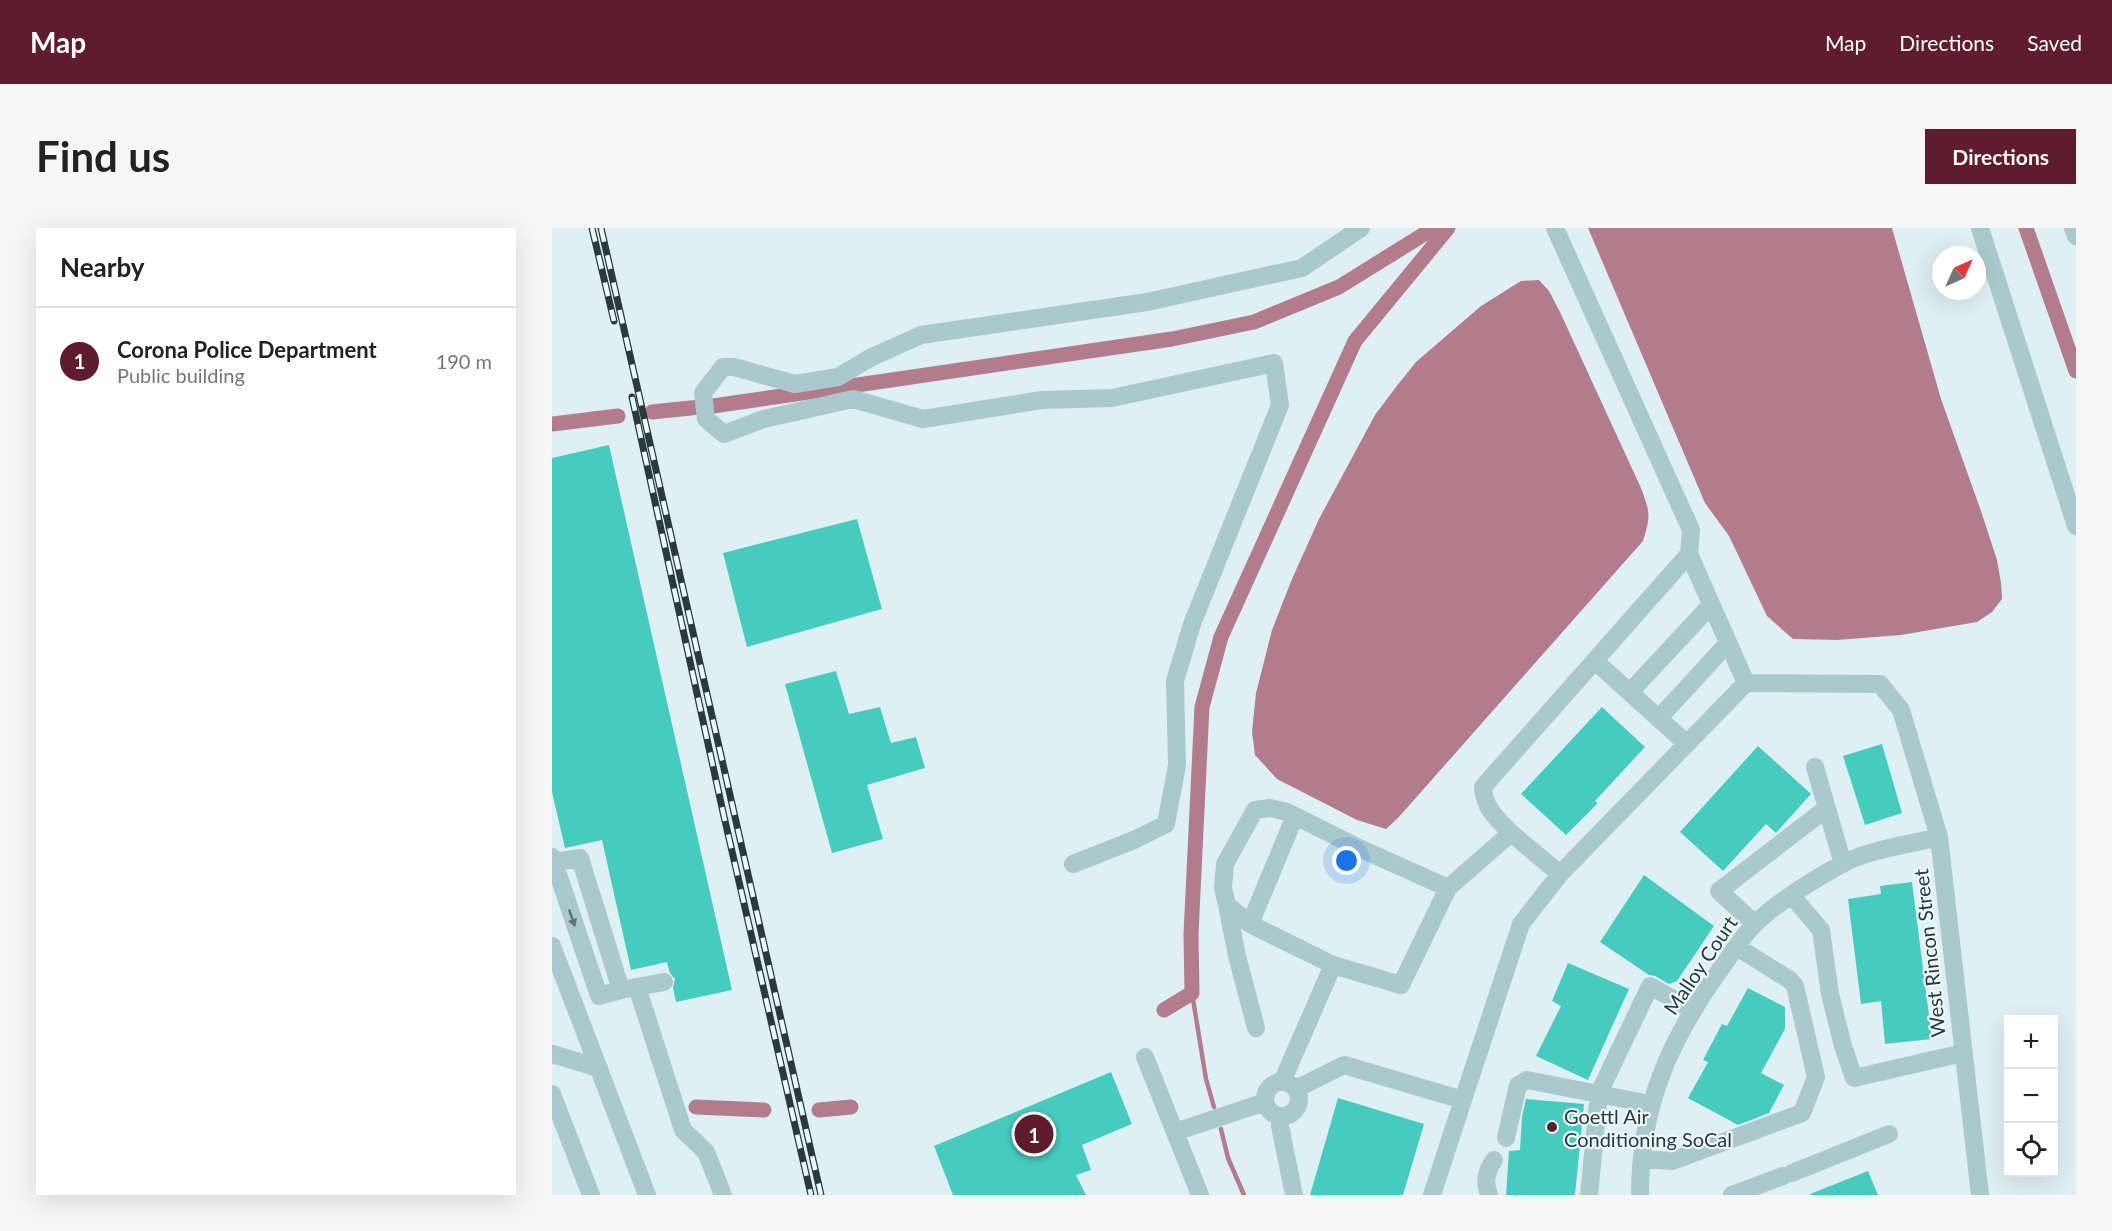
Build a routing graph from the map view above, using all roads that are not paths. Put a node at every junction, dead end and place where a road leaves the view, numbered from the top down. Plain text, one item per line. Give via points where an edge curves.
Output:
1 (1361, 228) edge
2 (1555, 228) edge
3 (1980, 228) edge
4 (2073, 228) edge
5 (2076, 236) edge
6 (2076, 526) edge
7 (1689, 554) junction
8 (1711, 605) junction
9 (1728, 643) junction
10 (1595, 661) junction
11 (1746, 683) junction
12 (1630, 692) junction
13 (1659, 718) junction
14 (1687, 744) junction
15 (1815, 766) dead end
16 (1827, 808) junction
17 (1295, 816) junction
18 (1511, 833) junction
19 (1939, 837) junction
20 (552, 860) edge
21 (1073, 864) dead end
22 (1843, 864) junction
23 (1560, 874) junction
24 (1448, 888) junction
25 (1791, 895) junction
26 (1227, 905) junction
27 (1250, 924) junction
28 (1755, 924) junction
29 (552, 946) edge
30 (1737, 947) junction
31 (1333, 965) junction
32 (664, 982) dead end
33 (626, 986) junction
34 (1693, 1010) junction
35 (1256, 1028) dead end
36 (1963, 1053) junction
37 (552, 1054) edge
38 (1145, 1057) dead end
39 (599, 1068) junction
40 (1289, 1086) junction
41 (1599, 1093) junction
42 (552, 1094) edge
43 (1463, 1100) junction
44 (1265, 1102) junction
45 (1650, 1104) junction
46 (1281, 1116) junction
47 (557, 1122) edge
48 (1175, 1132) junction
49 (1889, 1134) dead end
50 (1506, 1138) dead end
51 (1642, 1159) junction
52 (1494, 1161) dead end
53 (591, 1195) edge
54 (647, 1195) edge
55 (723, 1195) edge
56 (1200, 1195) edge
57 (1294, 1195) edge
58 (1432, 1195) edge
59 (1489, 1195) edge
60 (1589, 1195) edge
61 (1640, 1195) edge
62 (1732, 1195) edge
63 (1980, 1195) edge

1 - 21 street via 1302,268 1147,302 921,335 838,377 795,384 723,367 703,393 706,419 724,434 764,419 853,399 923,419 1042,400 1112,398 1274,363 1280,405 1192,624 1175,681 1177,765 1166,824
2 - 7 street via 1691,530
3 - 6 street
4 - 5 street
7 - 8 street
7 - 10 street
8 - 9 street
8 - 12 street
9 - 11 street
9 - 13 street
10 - 12 street
10 - 18 street via 1483,787 1488,806
11 - 14 street
11 - 19 street, West Rincon Street via 1880,684 1901,710
12 - 13 street
13 - 14 street
14 - 23 street
15 - 16 street
16 - 22 street
16 - 28 street via 1719,891
17 - 24 street
17 - 26 street via 1270,808 1255,810 1225,864 1223,888
17 - 27 street
18 - 23 street
18 - 24 street
19 - 22 street, Malloy Court via 1863,855
19 - 36 street, West Rincon Street
20 - 33 street via 580,858
20 -> 33 street via 599,996
22 - 25 street, Malloy Court
23 - 43 street via 1521,924
24 - 31 street via 1401,986
25 - 28 street, Malloy Court
25 - 36 street via 1821,930 1830,994 1854,1078
26 - 27 street
26 - 35 street
27 - 31 street
28 - 30 street, Malloy Court
29 - 39 street
30 - 34 street, Malloy Court
30 - 51 street via 1796,986 1816,1077 1802,1113 1672,1161
31 - 40 street
32 - 33 street
33 - 55 street via 683,1130 706,1152
34 - 41 street via 1650,986
34 - 45 street, Malloy Court
36 - 63 street, West Rincon Street
37 - 39 street
38 - 48 street
39 - 54 street
40 - 43 street via 1344,1065
40 - 44 street via 1271,1086
40 - 46 street via 1299,1100 1298,1105 1292,1114
41 - 45 street
41 - 50 street via 1527,1080 1518,1085
41 - 60 street
42 - 47 street
43 - 58 street
44 - 46 street via 1271,1112
44 - 48 street
45 - 51 street, Malloy Court
46 - 57 street
47 - 53 street
48 - 56 street
49 - 62 street
51 - 61 street, Malloy Court
52 - 59 street via 1485,1185

